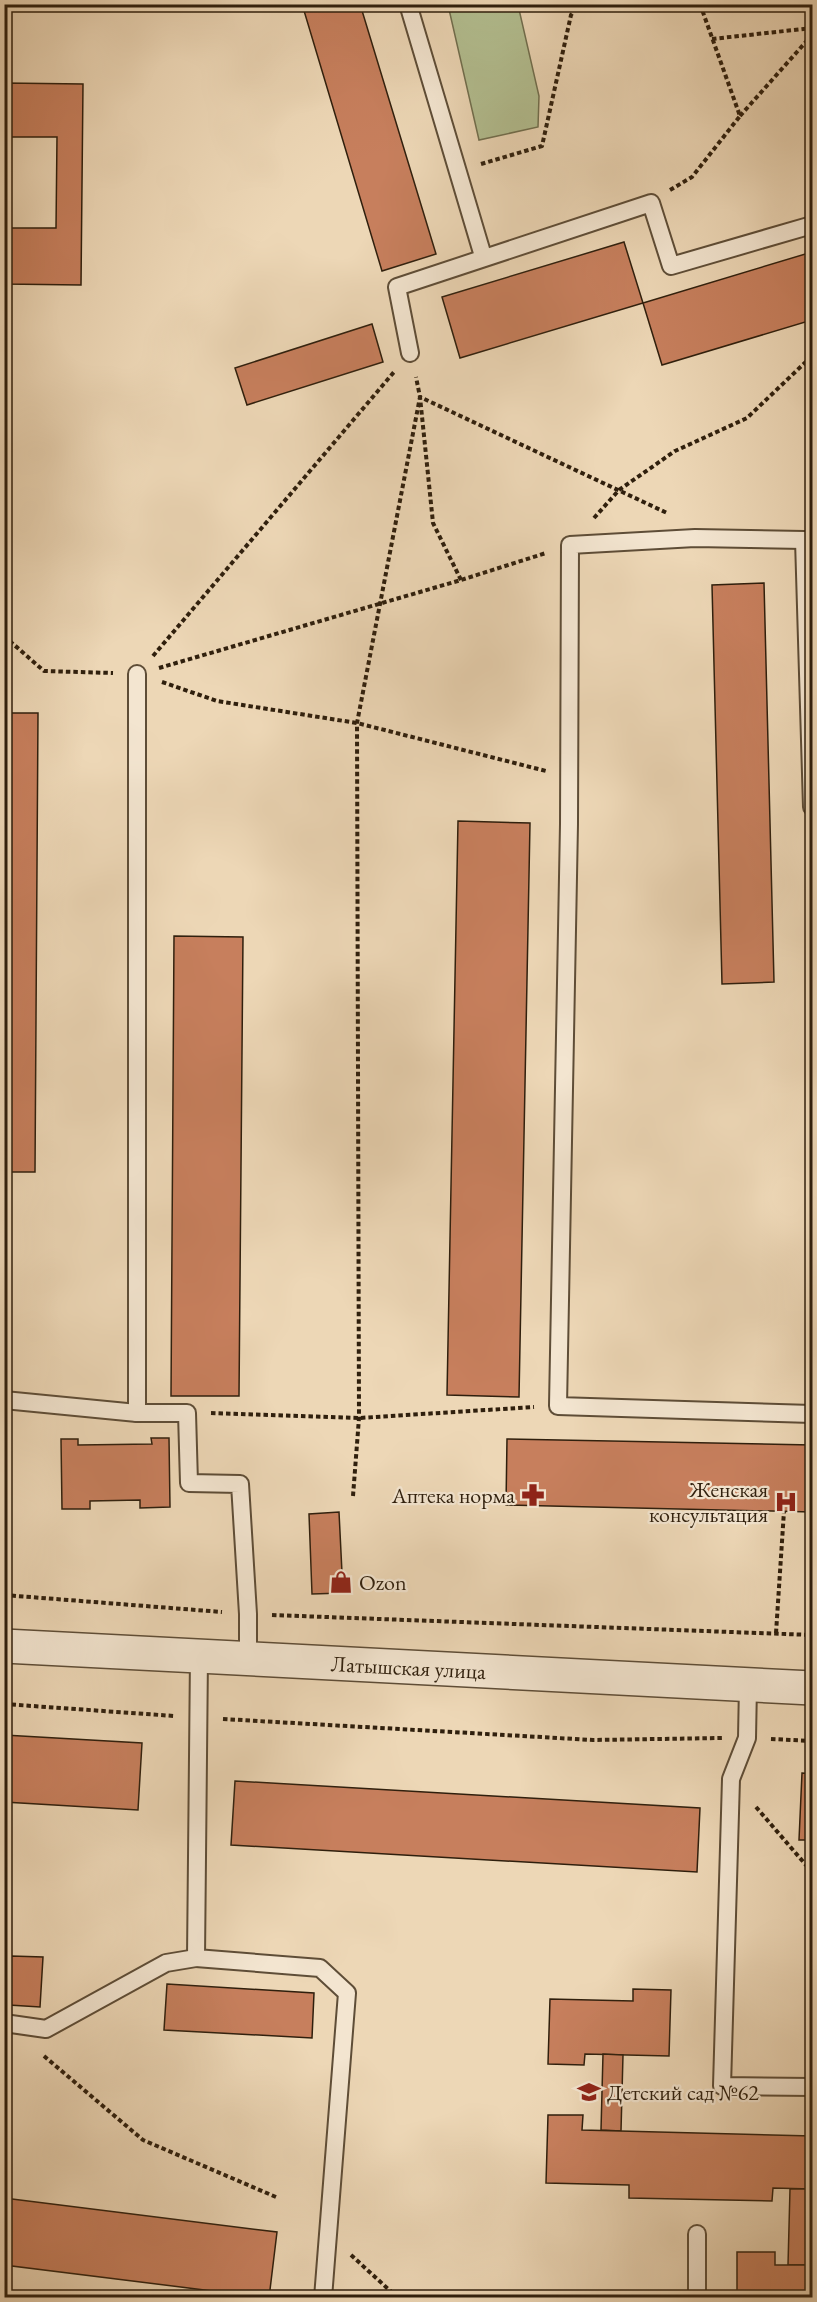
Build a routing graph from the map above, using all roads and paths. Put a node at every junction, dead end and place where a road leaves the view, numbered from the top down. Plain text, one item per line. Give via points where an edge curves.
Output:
1 (408, 4) edge
2 (579, 4) edge
3 (700, 4) edge
4 (813, 28) edge
5 (813, 35) edge
6 (712, 39) junction
7 (740, 116) junction
8 (458, 172) junction
9 (651, 203) junction
10 (813, 225) edge
11 (483, 256) junction
12 (410, 353) junction
13 (813, 356) edge
14 (420, 397) junction
15 (813, 472) edge
16 (619, 490) junction
17 (694, 537) junction
18 (808, 543) edge
19 (570, 545) junction
20 (461, 580) junction
21 (379, 604) junction
22 (4, 636) edge
23 (137, 674) junction
24 (357, 723) junction
25 (549, 772) dead end
26 (813, 807) edge
27 (4, 1400) edge
28 (558, 1406) junction
29 (137, 1413) junction
30 (187, 1413) junction
31 (813, 1414) edge
32 (359, 1418) junction
33 (353, 1496) dead end
34 (784, 1511) dead end
35 (4, 1595) edge
36 (248, 1614) junction
37 (776, 1633) junction
38 (813, 1635) edge
39 (4, 1646) edge
40 (199, 1656) junction
41 (248, 1659) junction
42 (748, 1685) junction
43 (813, 1688) edge
44 (4, 1704) edge
45 (199, 1717) junction
46 (747, 1738) junction
47 (813, 1741) edge
48 (731, 1779) junction
49 (813, 1872) edge
50 (196, 1958) junction
51 (4, 2023) edge
52 (44, 2056) dead end
53 (813, 2087) edge
54 (276, 2197) dead end
55 (328, 2234) junction
56 (697, 2234) dead end
57 (323, 2298) edge
58 (398, 2298) edge
59 (697, 2298) edge

1 - 8 lane
2 - 8 path via 571,15 542,146
3 - 6 path
4 - 6 path
5 - 7 path
6 - 7 path
7 - 9 path via 692,177
8 - 11 lane
9 - 10 lane via 670,266
9 - 11 lane
11 - 12 lane via 398,287
12 - 14 path
12 - 23 path
13 - 16 path via 747,418 675,451
14 - 16 path
14 - 20 path via 433,523
14 - 21 path
15 - 18 path
16 - 17 path via 674,516
16 - 19 path
17 - 18 lane
17 - 19 lane
18 - 26 lane
19 - 20 path
19 - 28 lane via 569,836
20 - 21 path
21 - 23 path
21 - 24 path
22 - 23 path via 44,671
23 - 24 path via 217,701
23 - 29 lane
24 - 25 path
24 - 32 path
27 - 29 lane
28 - 31 lane
28 - 32 path
29 - 30 lane
30 - 32 path
30 - 36 lane via 189,1483 240,1484
32 - 33 path
34 - 37 path
35 - 36 path
36 - 37 path
36 - 41 lane
37 - 38 path
39 - 40 street, Латышская улица
40 - 41 street, Латышская улица
40 - 45 lane
41 - 42 street, Латышская улица
42 - 43 street, Латышская улица
42 - 46 lane
44 - 45 path
45 - 46 path via 593,1740
45 - 50 lane
46 - 47 path
46 - 48 lane
48 - 49 path
48 - 53 lane via 722,2086
50 - 51 lane via 166,1963 46,2029
50 - 55 lane via 320,1968 347,1993
52 - 54 path via 143,2140
55 - 57 lane
55 - 58 path
56 - 59 lane

